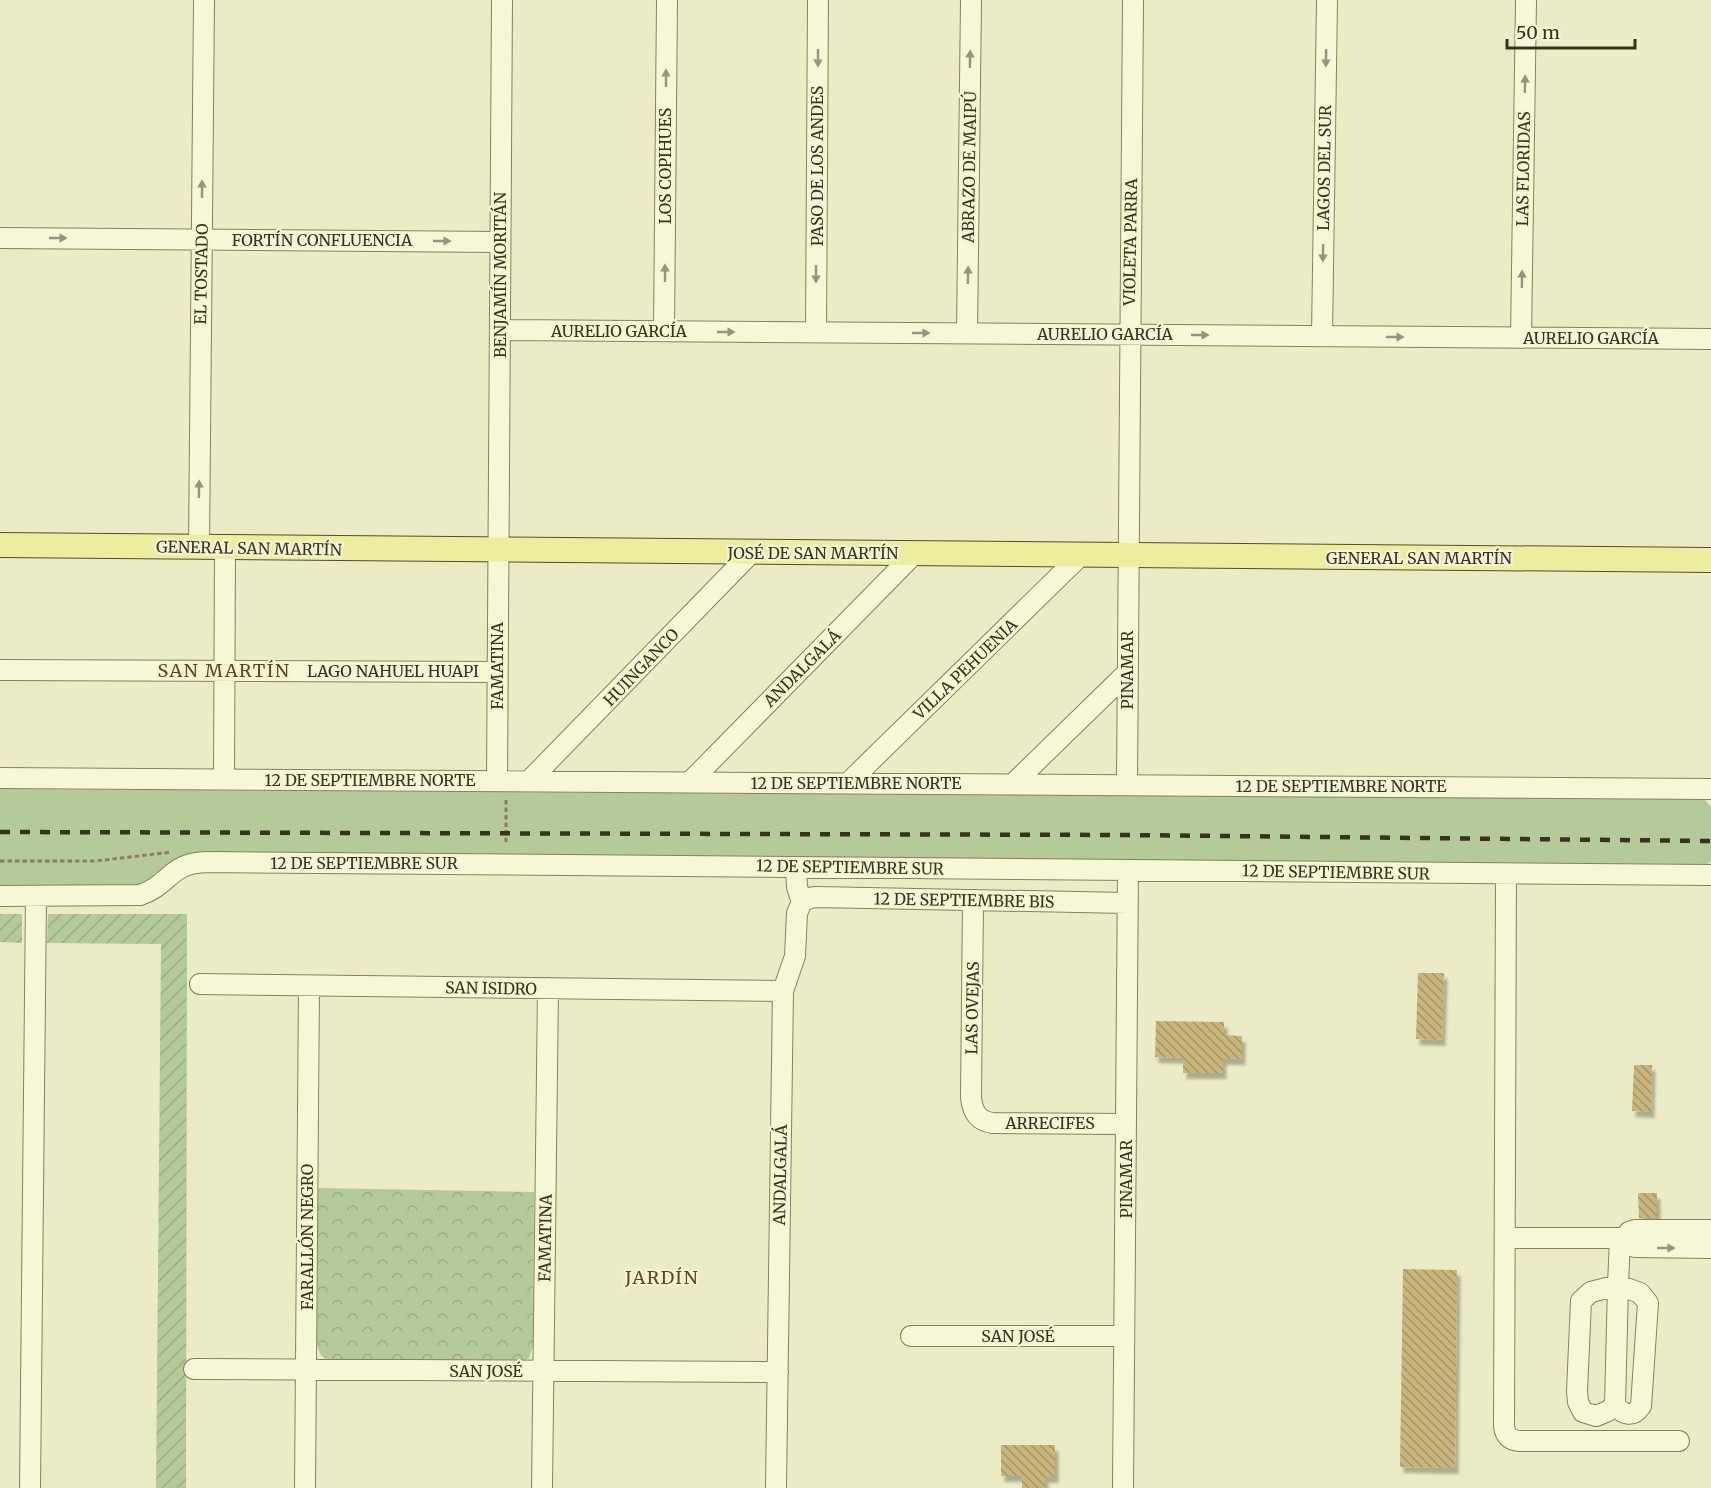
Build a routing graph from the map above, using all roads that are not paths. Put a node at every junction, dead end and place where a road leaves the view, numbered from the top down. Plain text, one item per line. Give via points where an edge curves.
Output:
1 (204, 0) edge
2 (502, 0) edge
3 (667, 0) edge
4 (818, 0) edge
5 (970, 0) edge
6 (1133, 0) edge
7 (1327, 0) edge
8 (1526, 0) edge
9 (0, 238) edge
10 (201, 240) junction
11 (500, 242) junction
12 (500, 330) junction
13 (664, 331) junction
14 (816, 332) junction
15 (967, 333) junction
16 (1130, 335) junction
17 (1322, 336) junction
18 (1521, 338) junction
19 (1711, 339) edge
20 (0, 545) edge
21 (199, 547) junction
22 (225, 547) junction
23 (498, 550) junction
24 (752, 552) junction
25 (915, 553) junction
26 (1081, 555) junction
27 (1127, 555) junction
28 (1711, 560) edge
29 (0, 670) edge
30 (224, 670) junction
31 (497, 672) junction
32 (1127, 673) junction
33 (0, 778) edge
34 (224, 779) junction
35 (497, 781) junction
36 (529, 782) junction
37 (690, 782) junction
38 (848, 783) junction
39 (1013, 784) junction
40 (1127, 784) junction
41 (1711, 789) edge
42 (796, 867) junction
43 (1128, 870) junction
44 (1506, 874) junction
45 (1711, 875) edge
46 (0, 896) edge
47 (36, 897) junction
48 (973, 900) junction
49 (802, 902) junction
50 (1127, 903) junction
51 (200, 984) dead end
52 (309, 986) junction
53 (549, 988) junction
54 (783, 991) junction
55 (976, 1115) joint
56 (1126, 1124) junction
57 (1711, 1230) edge
58 (1505, 1238) junction
59 (1623, 1238) junction
60 (1711, 1248) edge
61 (1618, 1285) junction
62 (911, 1336) dead end
63 (1124, 1336) junction
64 (194, 1370) dead end
65 (306, 1370) junction
66 (543, 1371) junction
67 (778, 1372) junction
68 (1615, 1405) junction
69 (1679, 1441) dead end
70 (30, 1488) edge
71 (305, 1488) edge
72 (542, 1488) edge
73 (776, 1488) edge
74 (1123, 1488) edge

10 -> 1 street, EL TOSTADO
2 - 11 street, BENJAMÍN MORITÁN
13 -> 3 street, LOS COPIHUES
4 -> 14 street, PASO DE LOS ANDES
15 -> 5 street, ABRAZO DE MAIPÚ
6 - 16 street, VIOLETA PARRA
7 -> 17 street, LAGOS DEL SUR
18 -> 8 street, LAS FLORIDAS
9 -> 10 street, FORTÍN CONFLUENCIA
10 -> 11 street, FORTÍN CONFLUENCIA
21 -> 10 street, EL TOSTADO
11 - 12 street, BENJAMÍN MORITÁN
12 - 13 street, AURELIO GARCÍA
12 - 23 street, BENJAMÍN MORITÁN
13 -> 14 street, AURELIO GARCÍA
14 -> 15 street, AURELIO GARCÍA
15 - 16 street, AURELIO GARCÍA
16 -> 17 street, AURELIO GARCÍA
16 - 27 street, VIOLETA PARRA
17 -> 18 street, AURELIO GARCÍA
18 - 19 street, AURELIO GARCÍA
20 - 21 main road, GENERAL SAN MARTÍN
21 - 22 main road, GENERAL SAN MARTÍN
22 - 23 main road, GENERAL SAN MARTÍN
22 - 30 street
23 - 24 main road, JOSÉ DE SAN MARTÍN
23 - 31 street, FAMATINA
24 - 25 main road, JOSÉ DE SAN MARTÍN
24 - 36 street, HUINGANCO
25 - 26 main road, JOSÉ DE SAN MARTÍN
25 - 37 street, ANDALGALÁ
26 - 27 main road, JOSÉ DE SAN MARTÍN
26 - 38 street, VILLA PEHUENIA
27 - 28 main road, GENERAL SAN MARTÍN
27 - 32 street, PINAMAR
29 - 30 street, LAGO NAHUEL HUAPI
30 - 31 street, LAGO NAHUEL HUAPI
30 - 34 street
31 - 35 street, FAMATINA
32 - 39 street
32 - 40 street, PINAMAR
33 - 34 street, 12 DE SEPTIEMBRE NORTE
34 - 35 street, 12 DE SEPTIEMBRE NORTE
35 - 36 street, 12 DE SEPTIEMBRE NORTE
36 - 37 street, 12 DE SEPTIEMBRE NORTE
37 - 38 street, 12 DE SEPTIEMBRE NORTE
38 - 39 street, 12 DE SEPTIEMBRE NORTE
39 - 40 street, 12 DE SEPTIEMBRE NORTE
40 - 41 street, 12 DE SEPTIEMBRE NORTE
42 - 43 street, 12 DE SEPTIEMBRE SUR
42 - 47 street, 12 DE SEPTIEMBRE SUR via 207,862 178,868 154,889 140,895
42 - 49 street, ANDALGALÁ
43 - 44 street, 12 DE SEPTIEMBRE SUR
43 - 50 street, PINAMAR
44 - 45 street, 12 DE SEPTIEMBRE SUR
44 - 58 street
46 - 47 street, 12 DE SEPTIEMBRE SUR
47 - 70 street
48 - 49 street, 12 DE SEPTIEMBRE BIS via 813,897
48 - 50 street, 12 DE SEPTIEMBRE BIS
48 - 55 street, LAS OVEJAS via 971,1098
49 - 54 street, ANDALGALÁ via 797,912 795,956
50 - 56 street, PINAMAR
51 - 52 street, SAN ISIDRO
52 - 53 street, SAN ISIDRO
52 - 65 street, FARALLÓN NEGRO
53 - 54 street, SAN ISIDRO
53 - 66 street, FAMATINA
54 - 67 street, ANDALGALÁ
55 - 56 street, ARRECIFES via 993,1123
56 - 63 street, PINAMAR
57 - 59 street via 1635,1230
58 - 59 street
58 - 69 street via 1504,1426 1508,1438
59 -> 60 street via 1635,1247
59 - 61 street
61 - 68 street
61 - 68 street via 1640,1293 1648,1304 1641,1406 1630,1415 1620,1412
61 - 68 street via 1591,1292 1581,1301 1577,1391 1583,1412 1596,1416
62 - 63 street, SAN JOSÉ
63 - 74 street, PINAMAR
64 - 65 street, SAN JOSÉ
65 - 66 street, SAN JOSÉ
65 - 71 street, FARALLÓN NEGRO
66 - 67 street, SAN JOSÉ
66 - 72 street, FAMATINA
67 - 73 street, ANDALGALÁ

